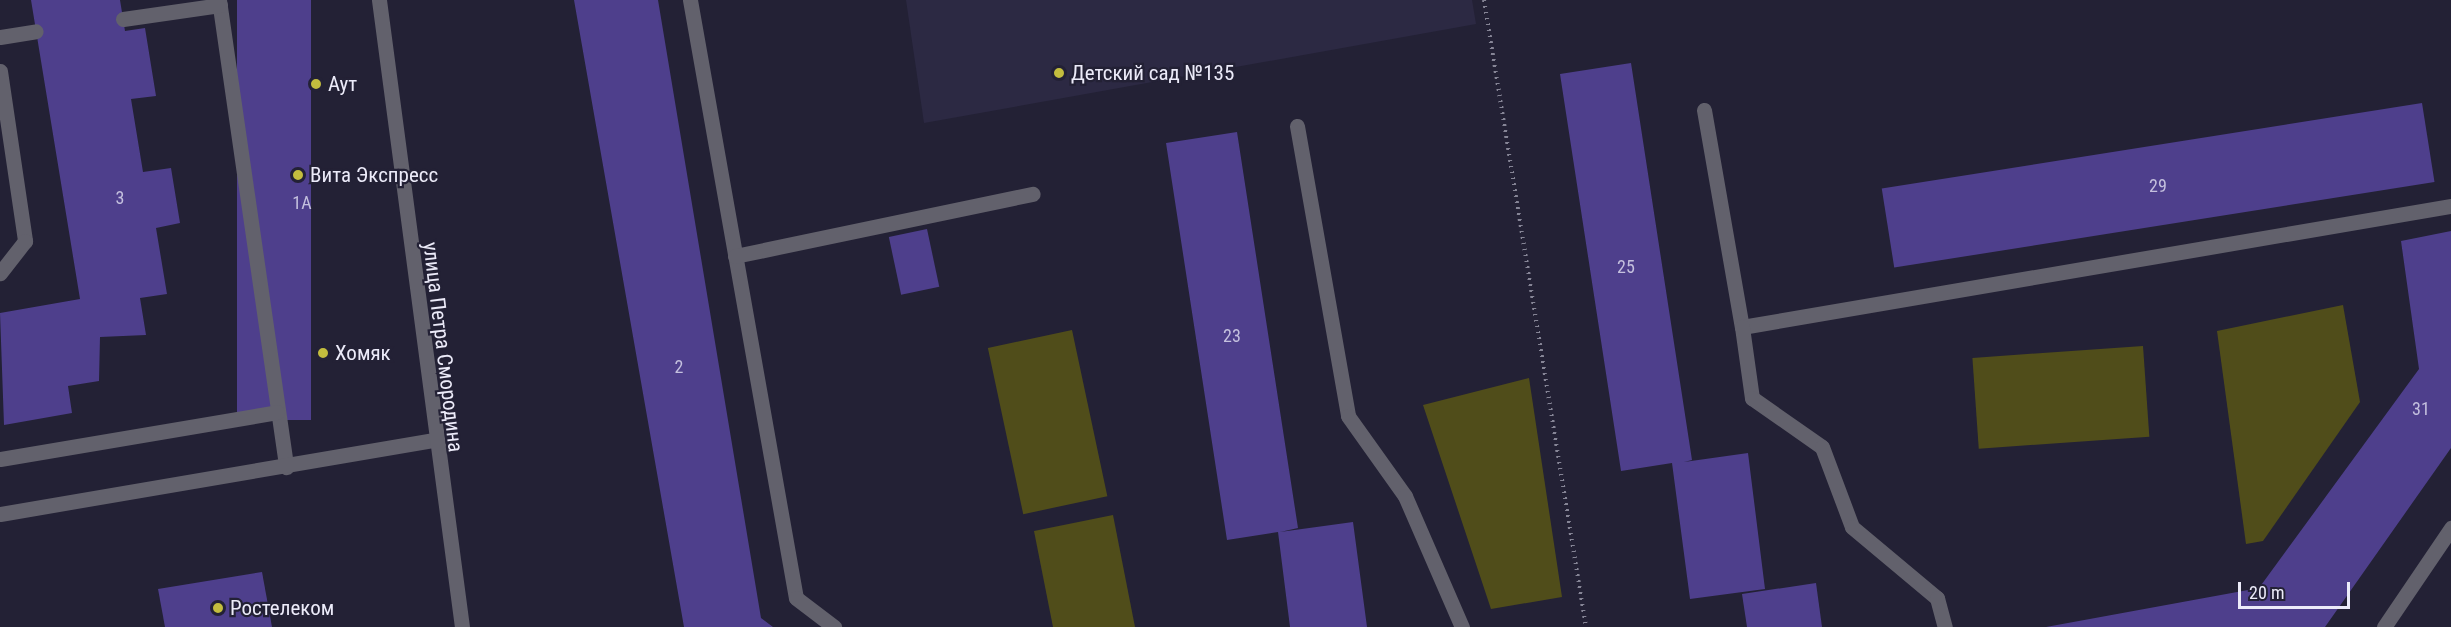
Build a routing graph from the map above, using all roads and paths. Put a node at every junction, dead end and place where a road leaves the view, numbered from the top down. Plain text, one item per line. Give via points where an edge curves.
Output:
1 (379, 0) edge
2 (690, 0) edge
3 (1484, 0) edge
4 (220, 2) edge
5 (123, 19) dead end
6 (36, 32) dead end
7 (0, 37) edge
8 (0, 71) edge
9 (1704, 110) dead end
10 (1298, 126) dead end
11 (1033, 194) dead end
12 (2450, 206) edge
13 (735, 256) junction
14 (0, 273) edge
15 (1742, 327) junction
16 (277, 412) junction
17 (433, 440) junction
18 (0, 459) edge
19 (286, 466) junction
20 (0, 514) edge
21 (2451, 528) edge
22 (462, 627) edge
23 (834, 627) edge
24 (1462, 627) edge
25 (1586, 627) edge
26 (1945, 627) edge
27 (2384, 627) edge

1 - 17 street, улица Петра Смородина
2 - 13 street
3 - 25 path
4 - 5 street
4 - 16 street
6 - 7 street
8 - 14 street via 25,241
9 - 15 street
10 - 24 street via 1348,416 1405,496
11 - 13 street
12 - 15 street
13 - 23 street via 796,598
15 - 26 street via 1752,398 1822,447 1852,527 1937,598
16 - 18 street
16 - 19 street
17 - 19 street
17 - 22 street, улица Петра Смородина
19 - 20 street
21 - 27 street

